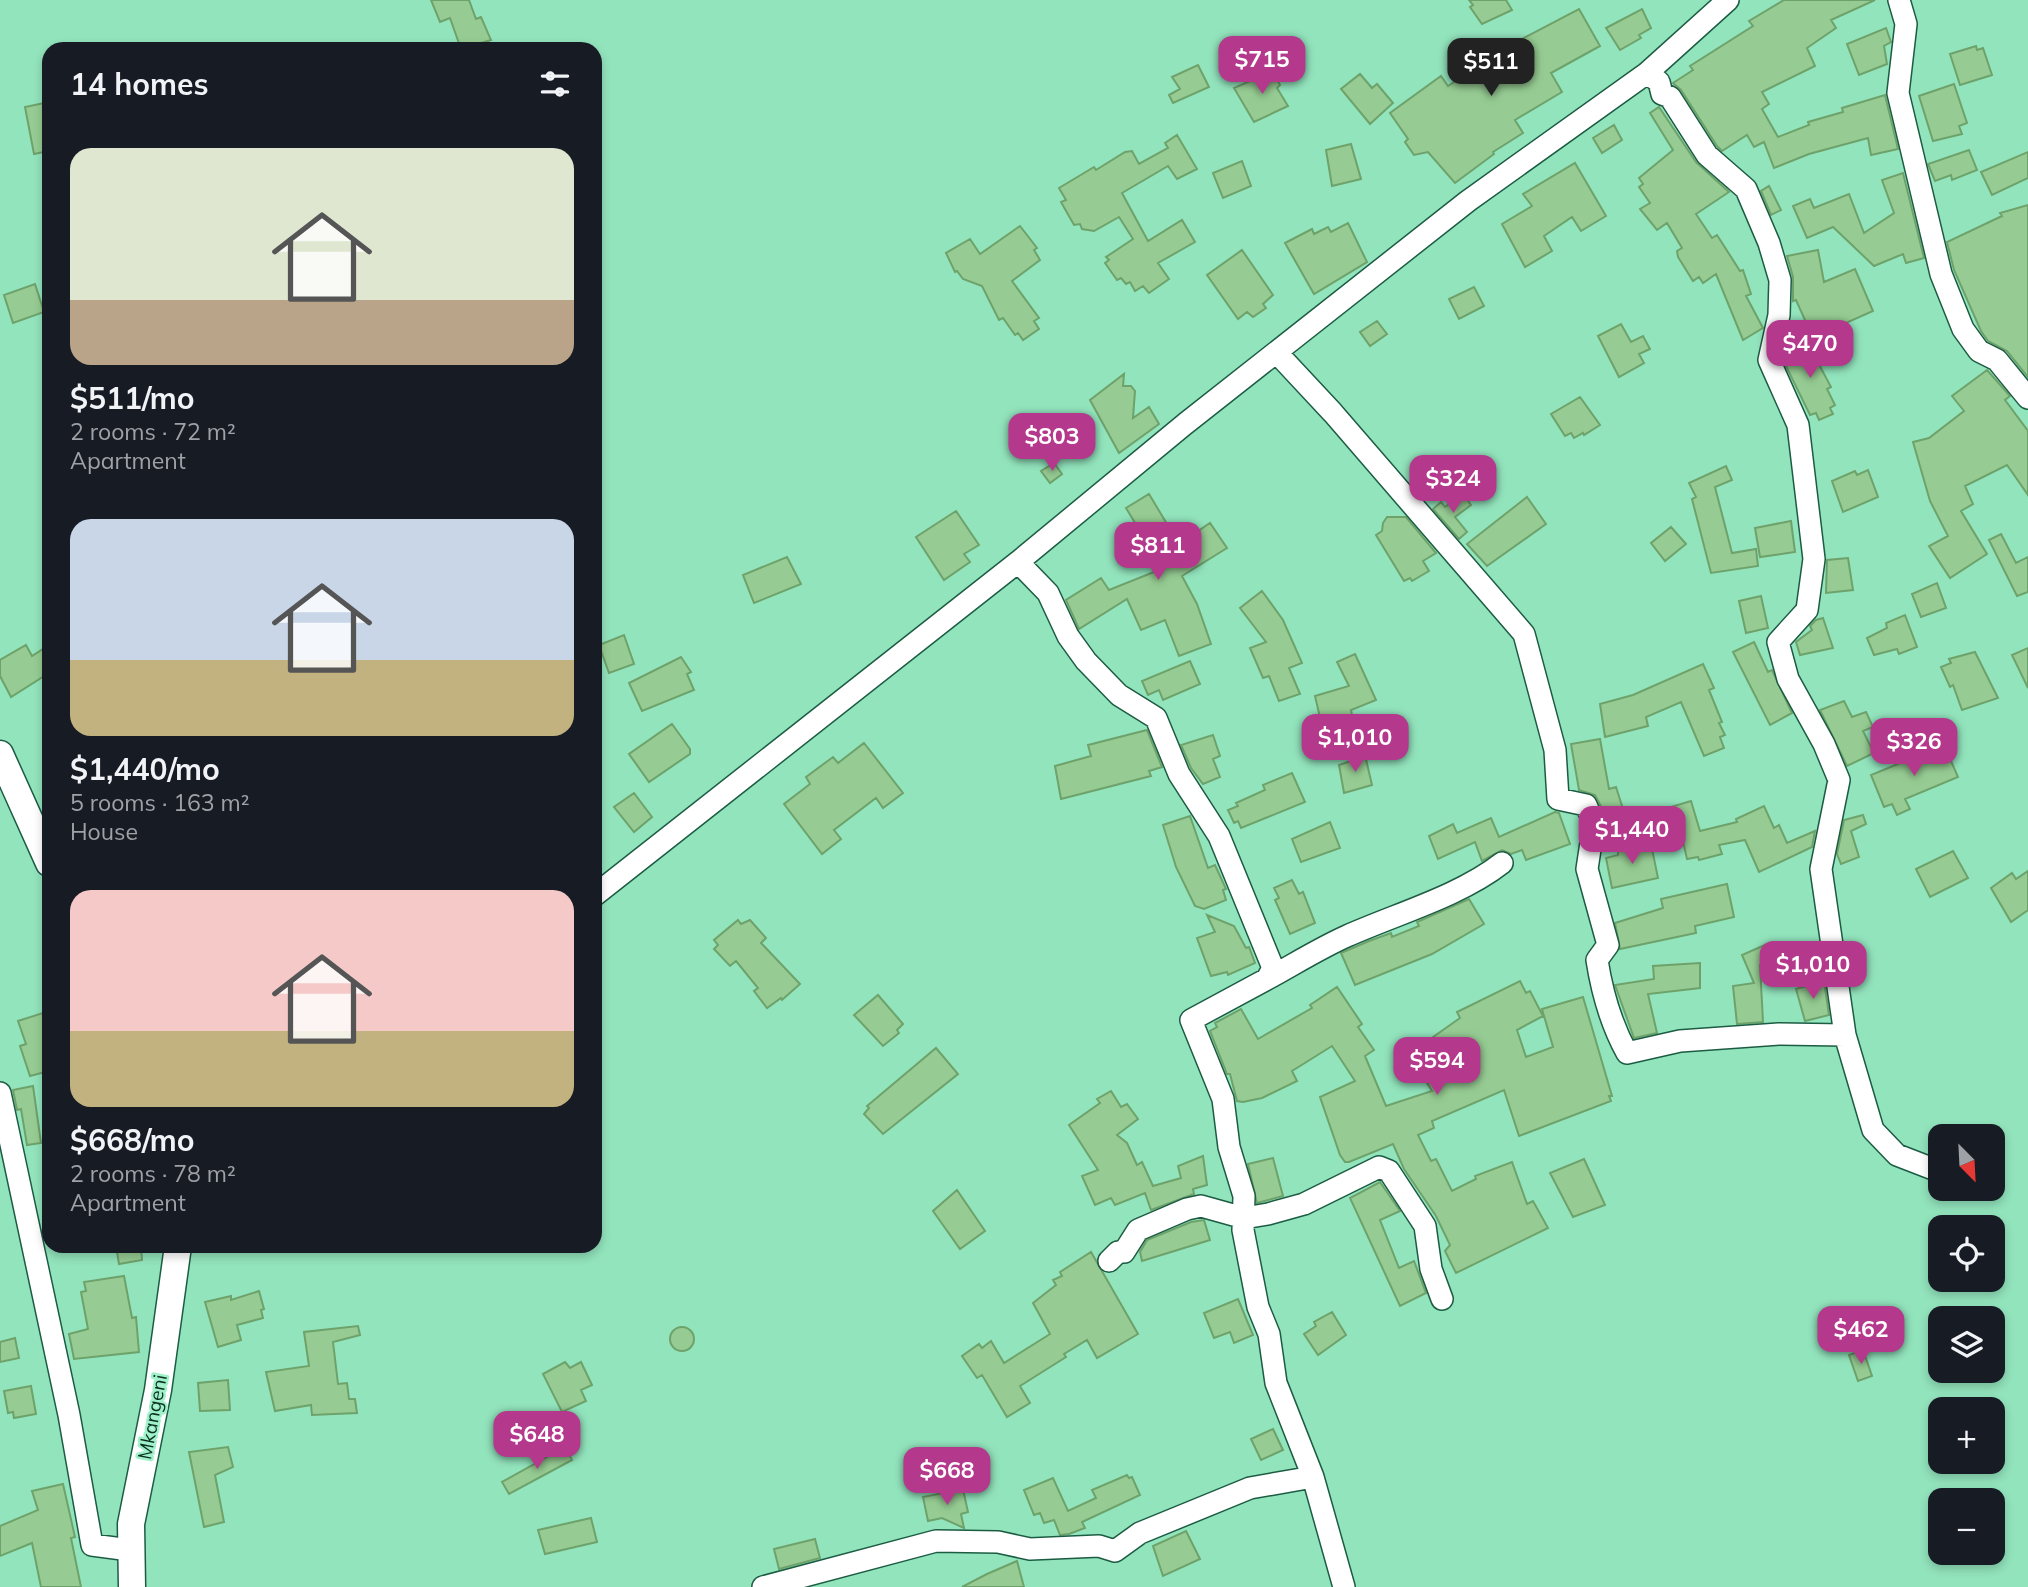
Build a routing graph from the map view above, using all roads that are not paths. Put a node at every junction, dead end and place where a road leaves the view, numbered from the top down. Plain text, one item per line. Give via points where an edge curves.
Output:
1 (1728, 0) edge
2 (1899, 0) edge
3 (1647, 73) junction
4 (1277, 353) junction
5 (2028, 398) edge
6 (1018, 562) junction
7 (0, 754) edge
8 (42, 847) edge
9 (1502, 863) dead end
10 (602, 889) edge
11 (1267, 979) junction
12 (1845, 1035) junction
13 (0, 1093) edge
14 (1928, 1167) edge
15 (1244, 1218) junction
16 (177, 1253) edge
17 (1109, 1261) dead end
18 (1442, 1299) dead end
19 (1313, 1477) junction
20 (130, 1550) junction
21 (132, 1587) edge
22 (763, 1587) edge
23 (1344, 1587) edge

1 - 3 street
2 - 5 street via 1906,24 1898,93 1941,274 1963,329
3 - 4 street via 1468,201
3 - 12 street via 1659,82 1662,94 1670,97 1707,155 1746,188 1780,280 1779,315 1769,360 1798,425 1814,559 1807,610 1778,642 1788,679 1839,780 1821,869
4 - 6 street
4 - 12 street via 1524,634 1555,750 1558,799 1586,805 1594,823 1587,869 1608,945 1597,960 1613,1023 1627,1053 1680,1041
6 - 10 street
6 - 11 street via 1048,593 1068,636 1086,661 1119,695 1156,718 1179,774 1219,836 1244,891 1273,968
7 - 8 street
9 - 11 street via 1478,879 1346,936
11 - 15 street via 1191,1020 1223,1099 1229,1147 1244,1196
12 - 14 street via 1873,1130 1897,1155
13 - 20 street via 92,1545
15 - 17 street via 1201,1206 1187,1209 1138,1230 1124,1252
15 - 18 street via 1304,1204 1379,1167 1389,1171 1425,1226 1431,1269
15 - 19 street via 1276,1383
16 - 20 street, Mkangeni via 159,1390 131,1524
19 - 22 street via 1250,1488 1140,1534 1115,1551 1099,1546 1030,1549 998,1542 936,1541
19 - 23 street
20 - 21 street, Mkangeni

